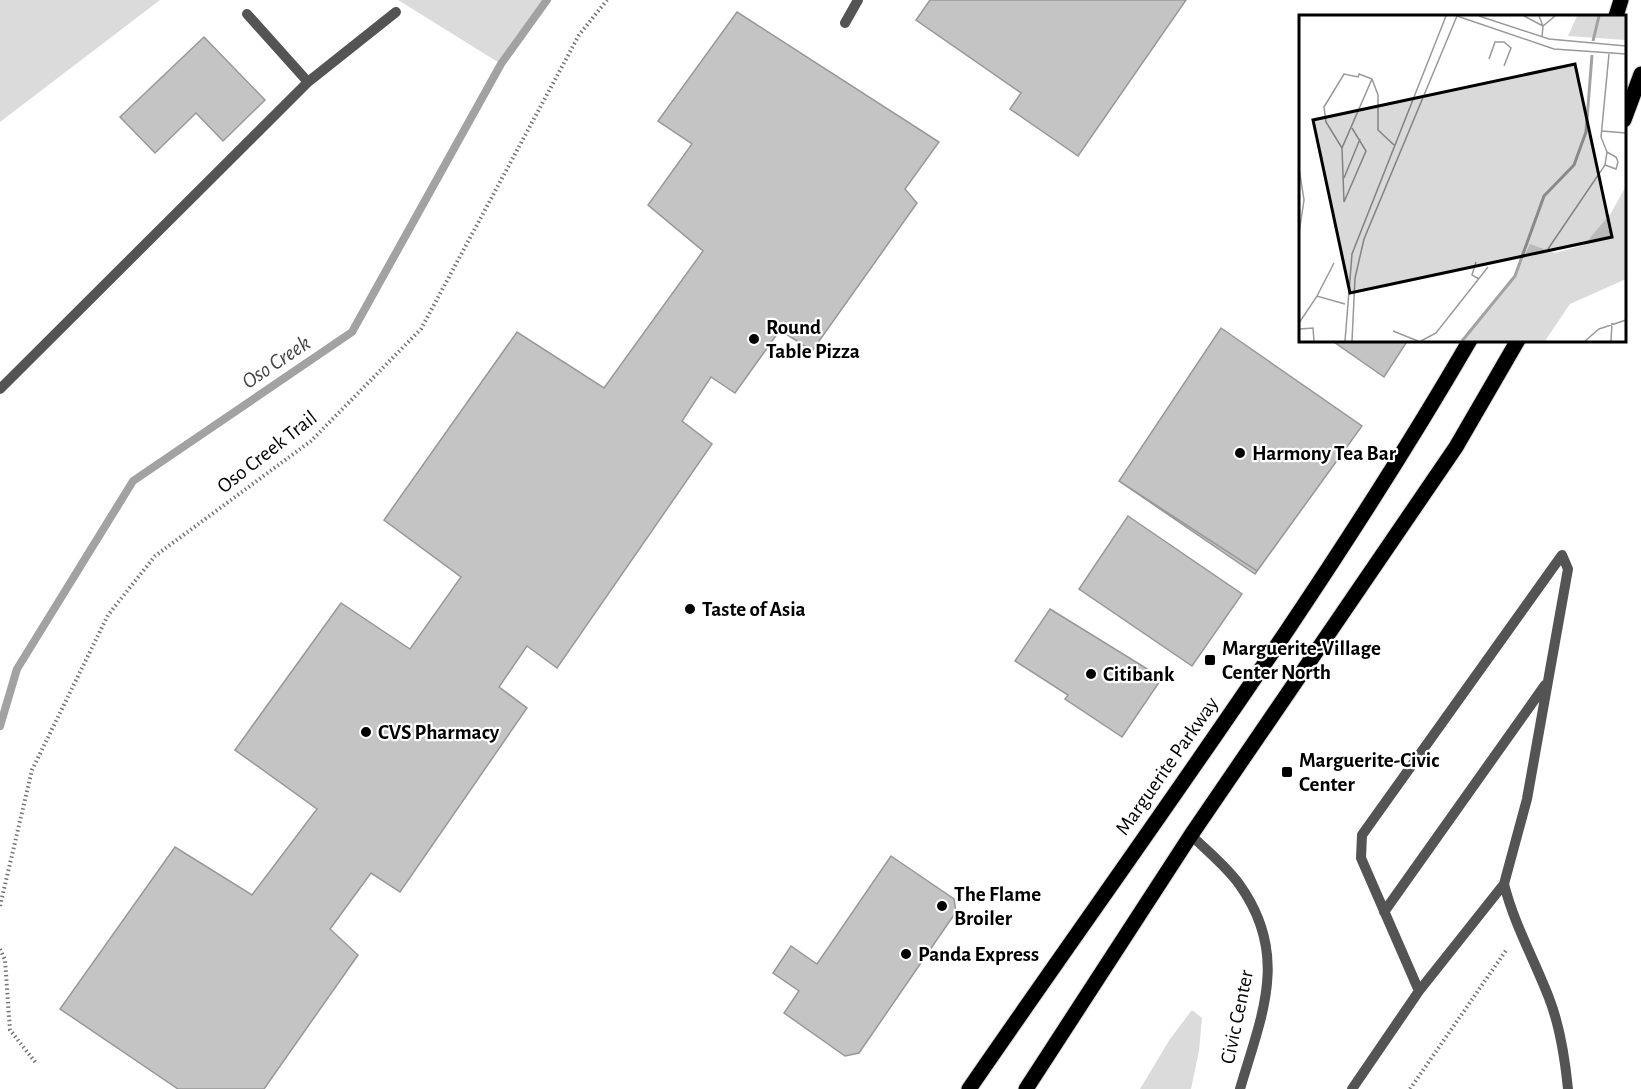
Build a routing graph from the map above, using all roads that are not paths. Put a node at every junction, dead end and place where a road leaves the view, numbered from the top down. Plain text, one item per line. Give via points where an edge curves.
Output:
1 (858, 0) edge
2 (1621, 0) edge
3 (396, 12) dead end
4 (247, 14) dead end
5 (1616, 15) edge
6 (845, 23) dead end
7 (1641, 74) edge
8 (308, 82) junction
9 (1626, 115) edge
10 (1469, 342) edge
11 (1517, 342) edge
12 (0, 389) edge
13 (1548, 680) junction
14 (1191, 835) junction
15 (1504, 884) junction
16 (1384, 912) junction
17 (1419, 991) junction
18 (969, 1089) edge
19 (1026, 1089) edge
20 (1240, 1089) edge
21 (1352, 1089) edge
22 (1568, 1089) edge

1 - 6 lane
2 - 5 main road
3 - 8 lane
4 - 8 lane
7 - 9 main road
8 - 12 lane
10 - 18 main road, Marguerite Parkway via 1417,432 1271,652
11 - 14 main road via 1456,447
13 - 15 lane via 1527,799
13 - 16 lane
13 - 16 lane via 1568,569 1562,555 1362,835 1361,858
14 - 19 main road
14 - 20 lane, Civic Center via 1238,882 1257,911 1268,947 1268,986
15 - 17 lane
15 - 22 lane via 1510,910 1549,999 1565,1060
16 - 17 lane
17 - 21 lane

